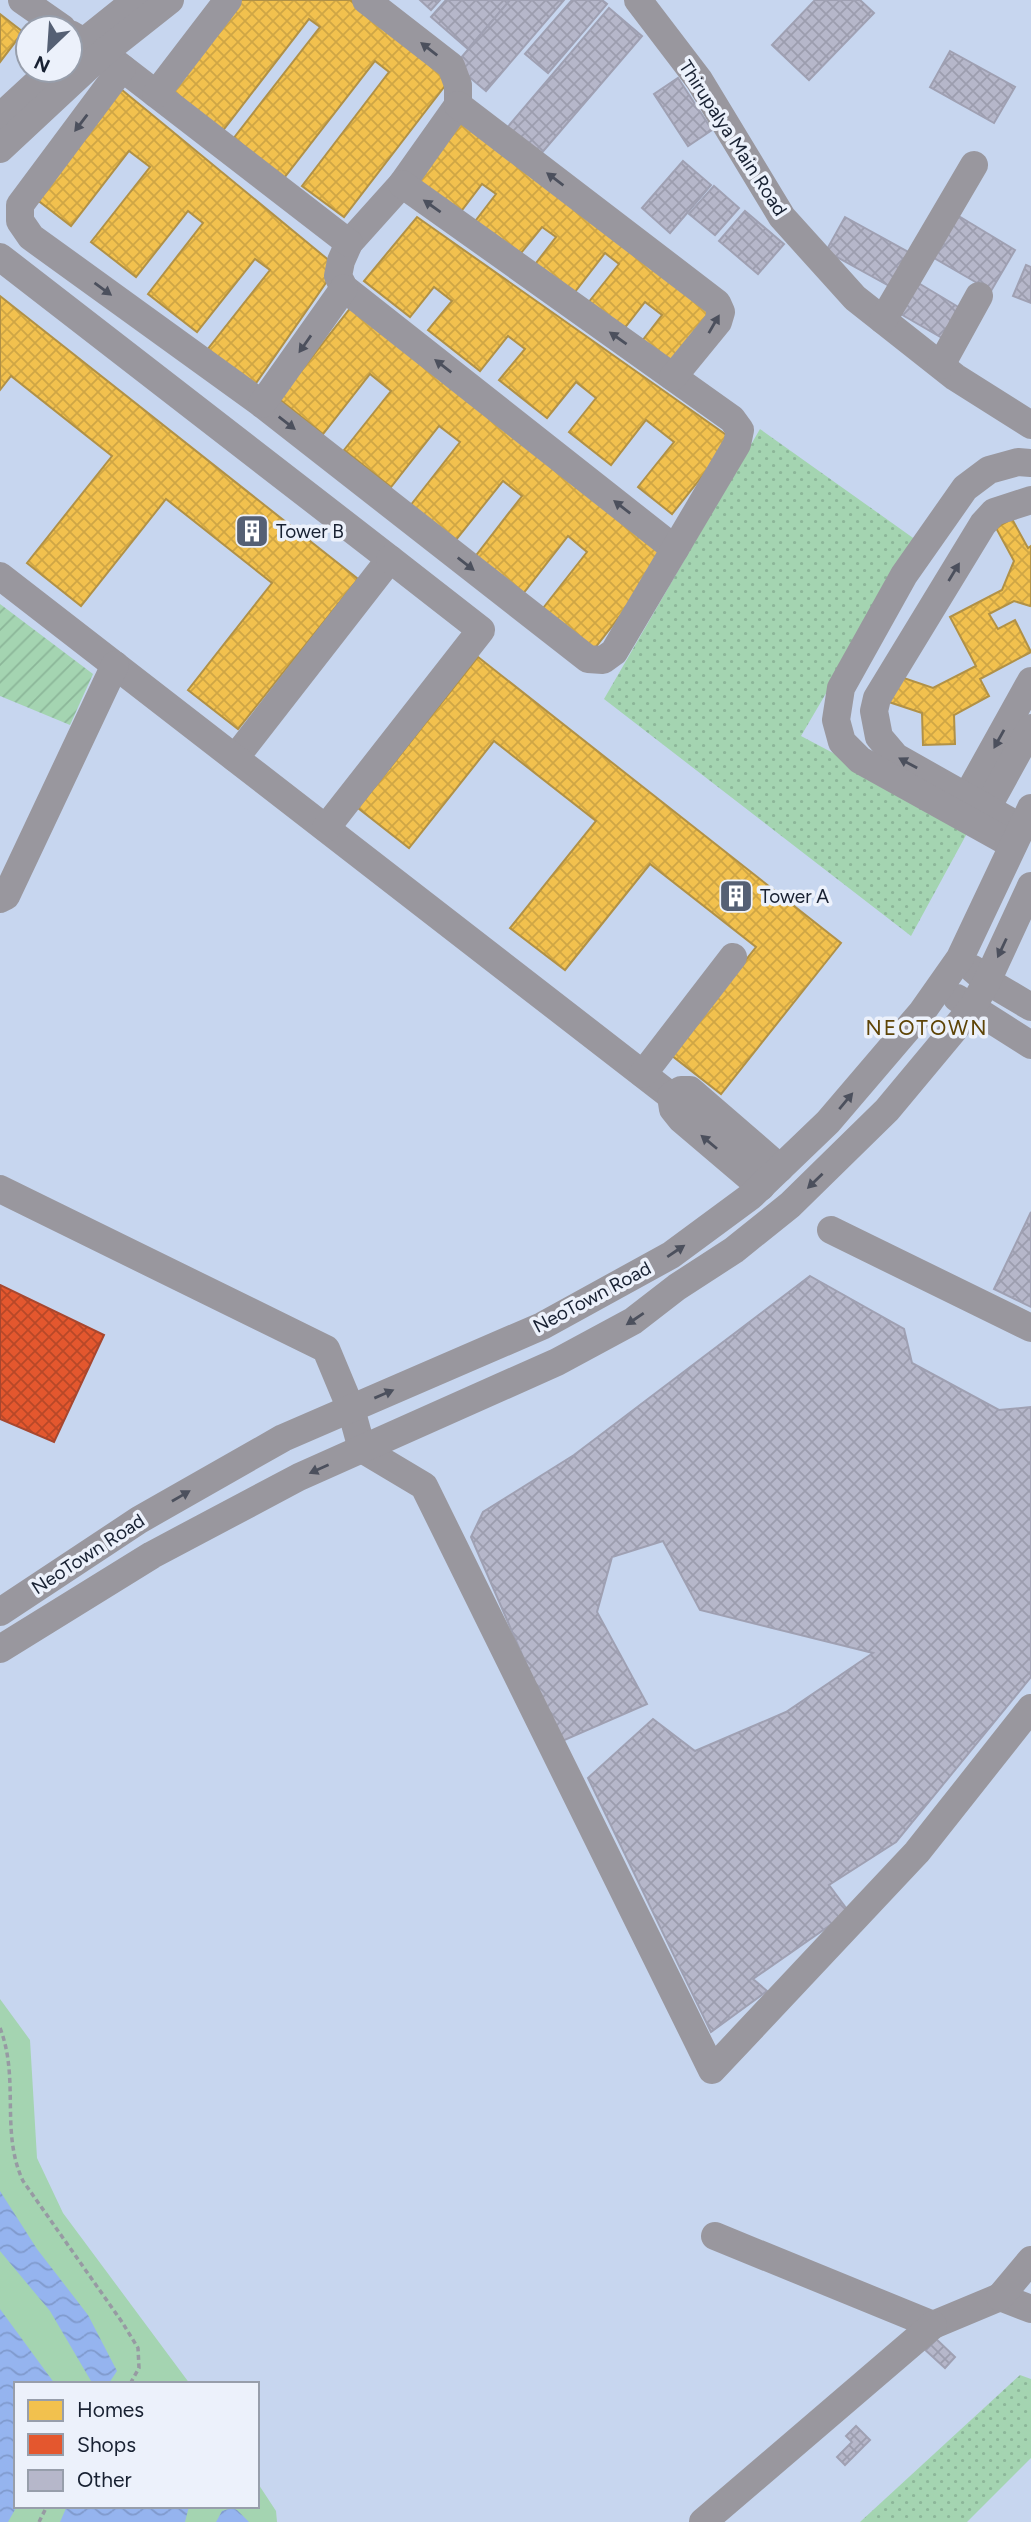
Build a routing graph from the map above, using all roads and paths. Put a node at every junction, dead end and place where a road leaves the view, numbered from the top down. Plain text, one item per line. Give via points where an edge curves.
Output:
1 (136, 0) edge
2 (170, 0) edge
3 (228, 0) edge
4 (366, 0) edge
5 (638, 0) edge
6 (36, 4) edge
7 (85, 46) edge
8 (36, 84) edge
9 (156, 94) junction
10 (458, 105) junction
11 (0, 117) edge
12 (0, 149) edge
13 (974, 165) dead end
14 (402, 184) junction
15 (10, 214) edge
16 (349, 243) junction
17 (0, 257) edge
18 (344, 288) junction
19 (979, 296) dead end
20 (883, 320) junction
21 (940, 365) junction
22 (673, 377) junction
23 (262, 404) junction
24 (1031, 425) edge
25 (1031, 463) edge
26 (1031, 500) edge
27 (675, 549) junction
28 (390, 559) junction
29 (0, 576) edge
30 (115, 665) junction
31 (1031, 681) edge
32 (1031, 728) edge
33 (235, 758) junction
34 (977, 802) junction
35 (1022, 827) edge
36 (326, 828) junction
37 (1031, 886) edge
38 (0, 899) edge
39 (733, 957) dead end
40 (960, 958) junction
41 (987, 981) junction
42 (940, 986) junction
43 (1031, 1007) edge
44 (972, 1008) junction
45 (1031, 1045) edge
46 (643, 1074) junction
47 (770, 1178) junction
48 (0, 1189) edge
49 (831, 1230) dead end
50 (1031, 1328) edge
51 (351, 1409) junction
52 (362, 1449) junction
53 (0, 1612) edge
54 (0, 1650) edge
55 (1031, 1707) edge
56 (0, 2028) edge
57 (715, 2236) dead end
58 (1031, 2260) edge
59 (1000, 2297) junction
60 (1031, 2309) edge
61 (933, 2325) junction
62 (131, 2382) edge
63 (704, 2522) edge

1 - 7 street
2 - 7 street
3 - 9 street
10 -> 4 street via 458,85 451,66
5 - 20 street, Thirupalya Main Road via 699,80 782,216 855,298
6 - 7 street
7 - 9 street
7 - 12 street
7 -> 15 street via 20,205
8 - 11 street
9 - 16 street
10 - 14 street
22 -> 10 street via 718,322 721,312 717,303
13 - 20 street
14 - 16 street
22 -> 14 street
15 -> 23 street via 31,237
16 - 18 street via 338,276
17 - 28 street
18 -> 23 street
27 -> 18 street
19 - 21 street
20 - 21 street, Thirupalya Main Road
21 - 24 street, Thirupalya Main Road
22 - 27 street via 732,419 740,430 737,444
23 -> 27 street via 588,659 603,660 614,652
25 - 35 street via 1018,461 989,470 965,488 904,575 847,677 836,720 842,742 860,760
34 -> 26 street via 896,757 879,737 874,711 877,698 983,524 994,512
28 - 33 street
28 - 36 street via 481,630
29 - 30 street
30 - 33 street
30 - 38 street via 6,896
31 -> 34 street
32 - 34 street
33 - 36 street
34 - 35 street
35 - 40 street, NeoTown Road
36 - 46 street
37 -> 41 street, NeoTown Road
39 - 46 street
40 - 41 street
40 - 42 street, NeoTown Road
41 - 43 street
41 - 44 street, NeoTown Road
42 - 44 street
47 -> 42 street, NeoTown Road via 828,1122
44 - 45 street
44 -> 52 street, NeoTown Road via 887,1110 790,1205 734,1250 633,1321 568,1356
46 - 47 street via 671,1096 681,1119
51 -> 47 street, NeoTown Road via 542,1326 671,1255
48 - 51 street via 326,1349
49 - 50 street
51 - 52 street
53 -> 51 street, NeoTown Road via 139,1520 283,1438
52 -> 54 street, NeoTown Road via 152,1555
52 - 55 street via 424,1486 712,2070 917,1852
56 - 62 path via 8,2065 10,2144 17,2169 138,2348 139,2368
57 - 61 street
58 - 59 street
59 - 60 street
59 - 61 street
61 - 63 street

